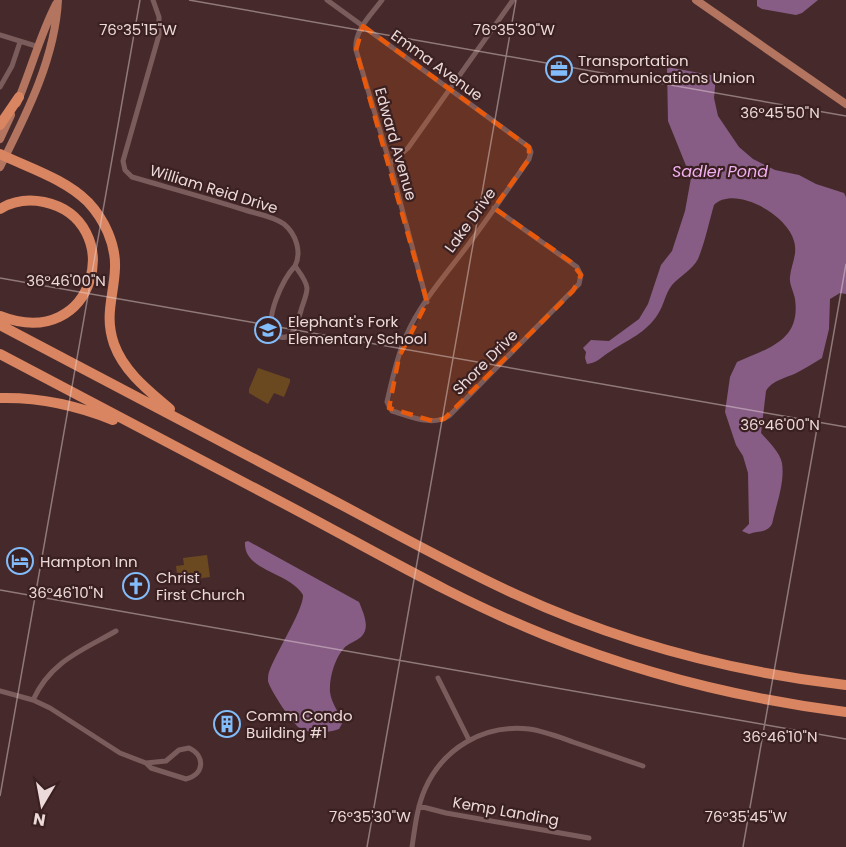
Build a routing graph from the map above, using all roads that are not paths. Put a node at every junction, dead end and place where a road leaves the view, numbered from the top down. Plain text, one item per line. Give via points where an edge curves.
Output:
1 (58, 0) edge
2 (153, 0) edge
3 (327, 0) edge
4 (382, 0) edge
5 (513, 0) edge
6 (696, 0) edge
7 (363, 26) junction
8 (0, 35) edge
9 (20, 42) junction
10 (39, 47) junction
11 (0, 87) edge
12 (449, 89) junction
13 (20, 97) junction
14 (846, 104) edge
15 (0, 125) edge
16 (0, 139) edge
17 (531, 152) joint
18 (2, 159) edge
19 (390, 165) junction
20 (494, 207) junction
21 (0, 209) edge
22 (295, 266) junction
23 (427, 302) junction
24 (0, 316) edge
25 (0, 325) edge
26 (0, 354) edge
27 (0, 398) edge
28 (189, 425) junction
29 (192, 455) junction
30 (116, 631) dead end
31 (438, 678) dead end
32 (846, 685) edge
33 (0, 691) edge
34 (33, 700) junction
35 (846, 712) edge
36 (469, 740) junction
37 (146, 763) junction
38 (643, 766) dead end
39 (419, 806) junction
40 (589, 838) dead end
41 (412, 847) edge

1 - 10 main road
1 - 18 main road via 57,27 45,66
2 - 22 street, William Reid Drive via 159,17 159,35 123,161 125,170 132,177 282,223 296,242
3 - 7 street, Emma Avenue
4 - 7 street, Edward Avenue
5 - 12 street
6 - 14 main road
7 - 12 street, Emma Avenue
7 - 19 street, Edward Avenue via 356,50
8 - 9 street
9 - 10 street
9 - 11 street
10 - 13 main road
12 - 17 street, Emma Avenue
12 - 19 street via 408,148
13 - 15 highway
13 - 16 main road
17 - 20 street, Lake Drive
18 - 28 highway via 68,187 98,214 108,231 116,266 109,310 111,334 121,360
19 - 23 street, Edward Avenue
20 - 23 street, Lake Drive
20 - 23 street, Shore Drive via 571,262 580,272 581,280 449,416 433,422 392,411 387,402 405,338
21 - 24 highway via 30,201 59,207 82,227 93,257 88,287 65,314 37,323
22 - 22 street, William Reid Drive via 283,283 271,323 274,334 280,338 294,331 306,292 306,283
25 - 28 highway
26 - 29 highway
27 - 29 highway via 44,400 83,409
28 - 32 highway via 438,556 585,623 700,658 769,674
29 - 35 highway via 458,596 569,645 687,682 776,702
30 - 34 street via 59,663
31 - 36 street
33 - 34 street
34 - 37 street via 120,753
36 - 38 street via 501,729 530,729
36 - 39 street via 438,765
37 - 37 street via 186,778 199,772 201,763 198,754 189,748 179,750 166,761
39 - 40 street, Kemp Landing
39 - 41 street

